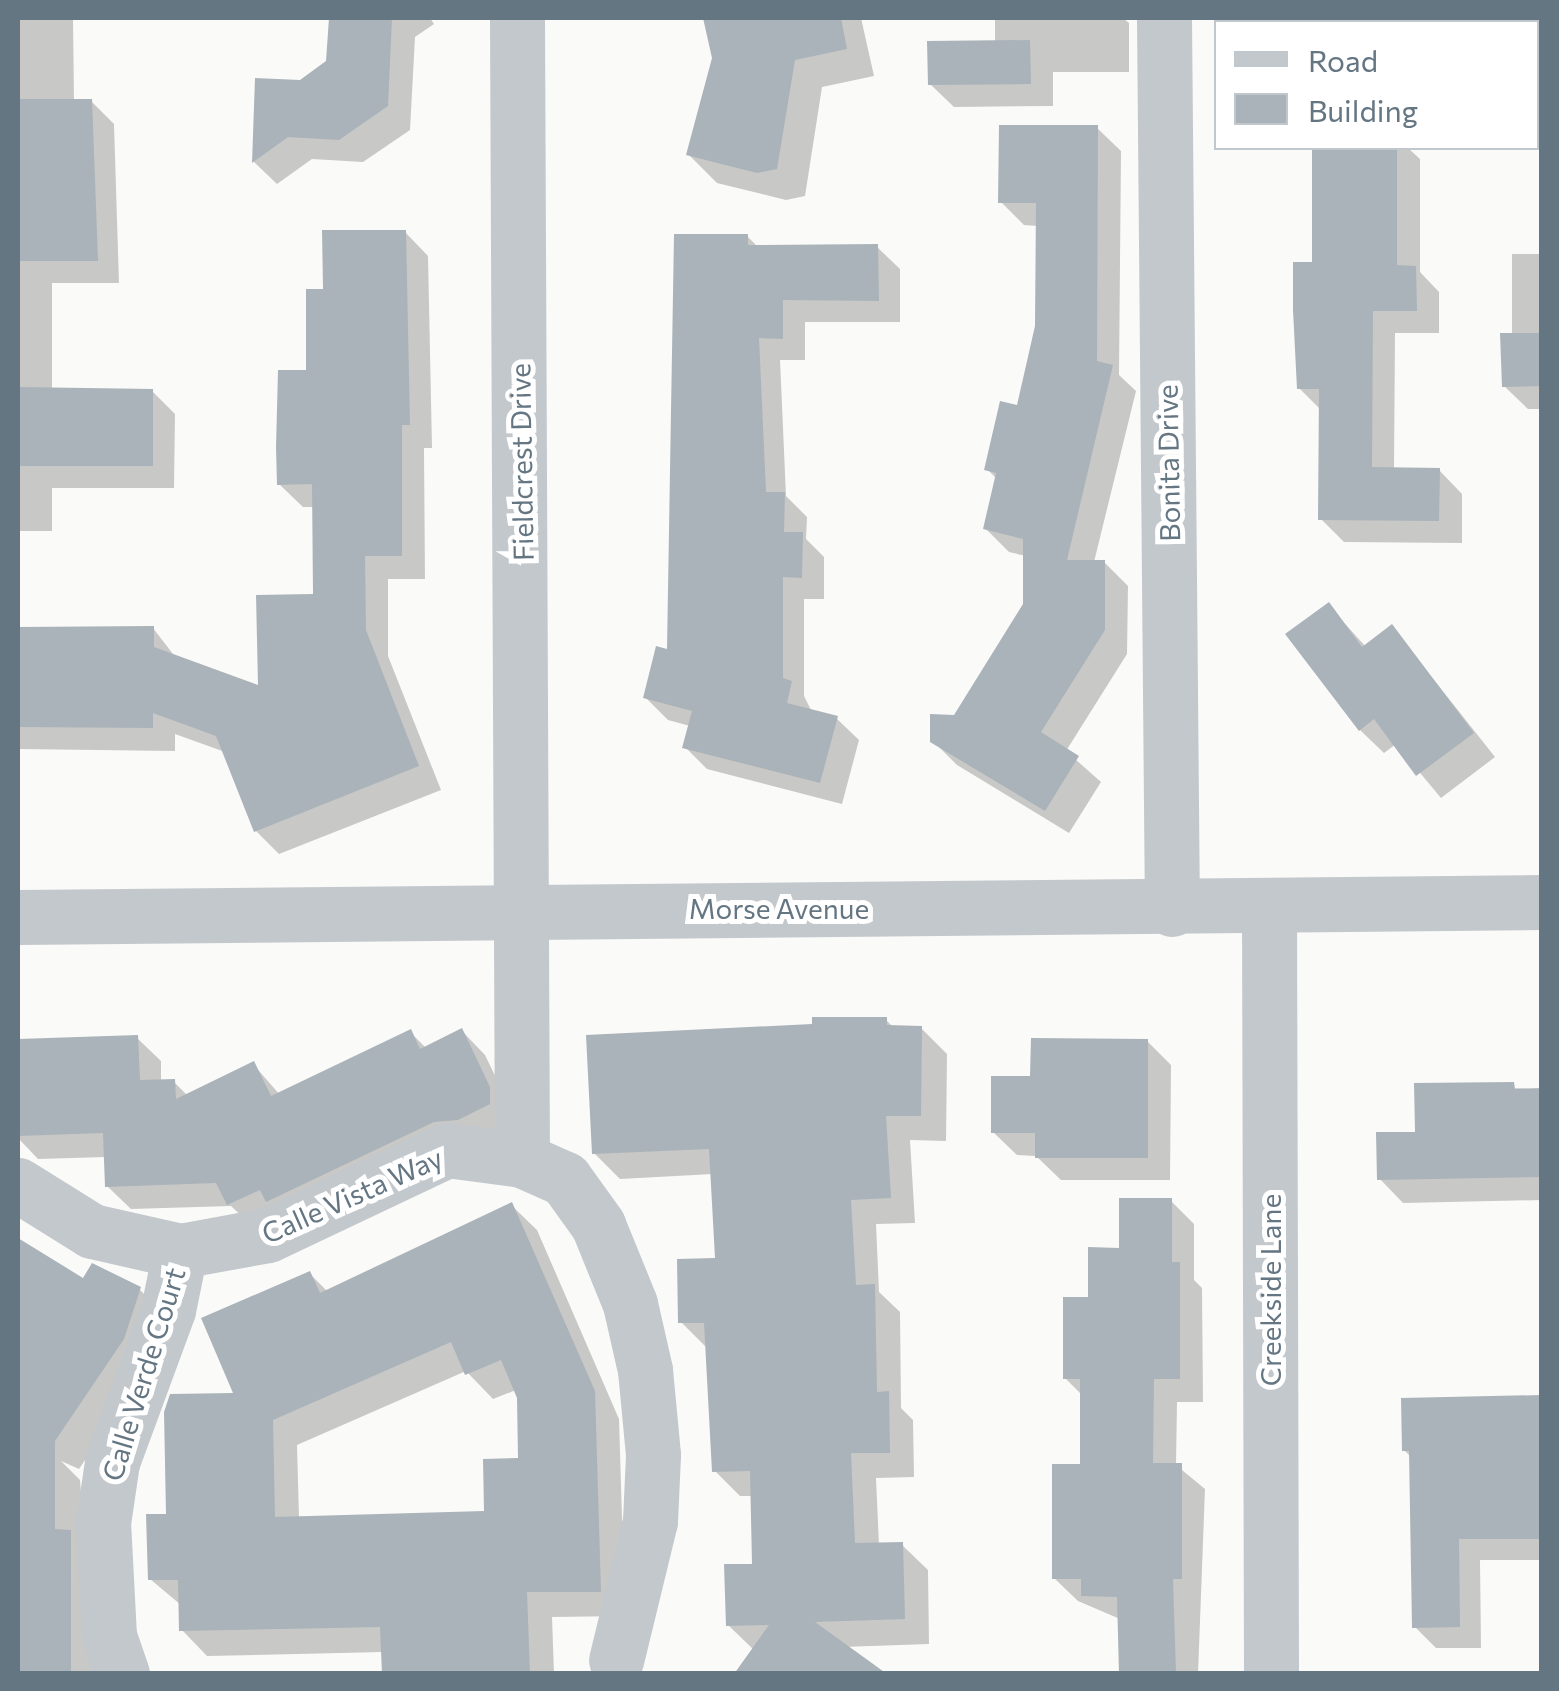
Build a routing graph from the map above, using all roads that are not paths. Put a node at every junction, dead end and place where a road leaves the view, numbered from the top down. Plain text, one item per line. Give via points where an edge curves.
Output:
1 (518, 18) edge
2 (1164, 18) edge
3 (1542, 902) edge
4 (525, 907) junction
5 (1172, 908) junction
6 (1270, 908) junction
7 (18, 917) edge
8 (522, 1160) junction
9 (18, 1185) edge
10 (180, 1251) junction
11 (616, 1660) dead end
12 (122, 1674) edge
13 (1272, 1674) edge

1 - 4 street, Fieldcrest Drive
2 - 5 street, Bonita Drive
3 - 6 street, Morse Avenue
4 - 5 street, Morse Avenue
4 - 7 street, Morse Avenue
4 - 8 street
5 - 6 street, Morse Avenue
6 - 13 street, Creekside Lane
8 - 10 street, Calle Vista Way via 446,1150 268,1235
8 - 11 street, Calle Vista Way via 564,1180 586,1202 630,1304 645,1370 653,1455 650,1522
9 - 10 street, Calle Vista Way via 92,1231
10 - 12 street, Calle Verde Court via 168,1310 112,1462 103,1523 108,1636

